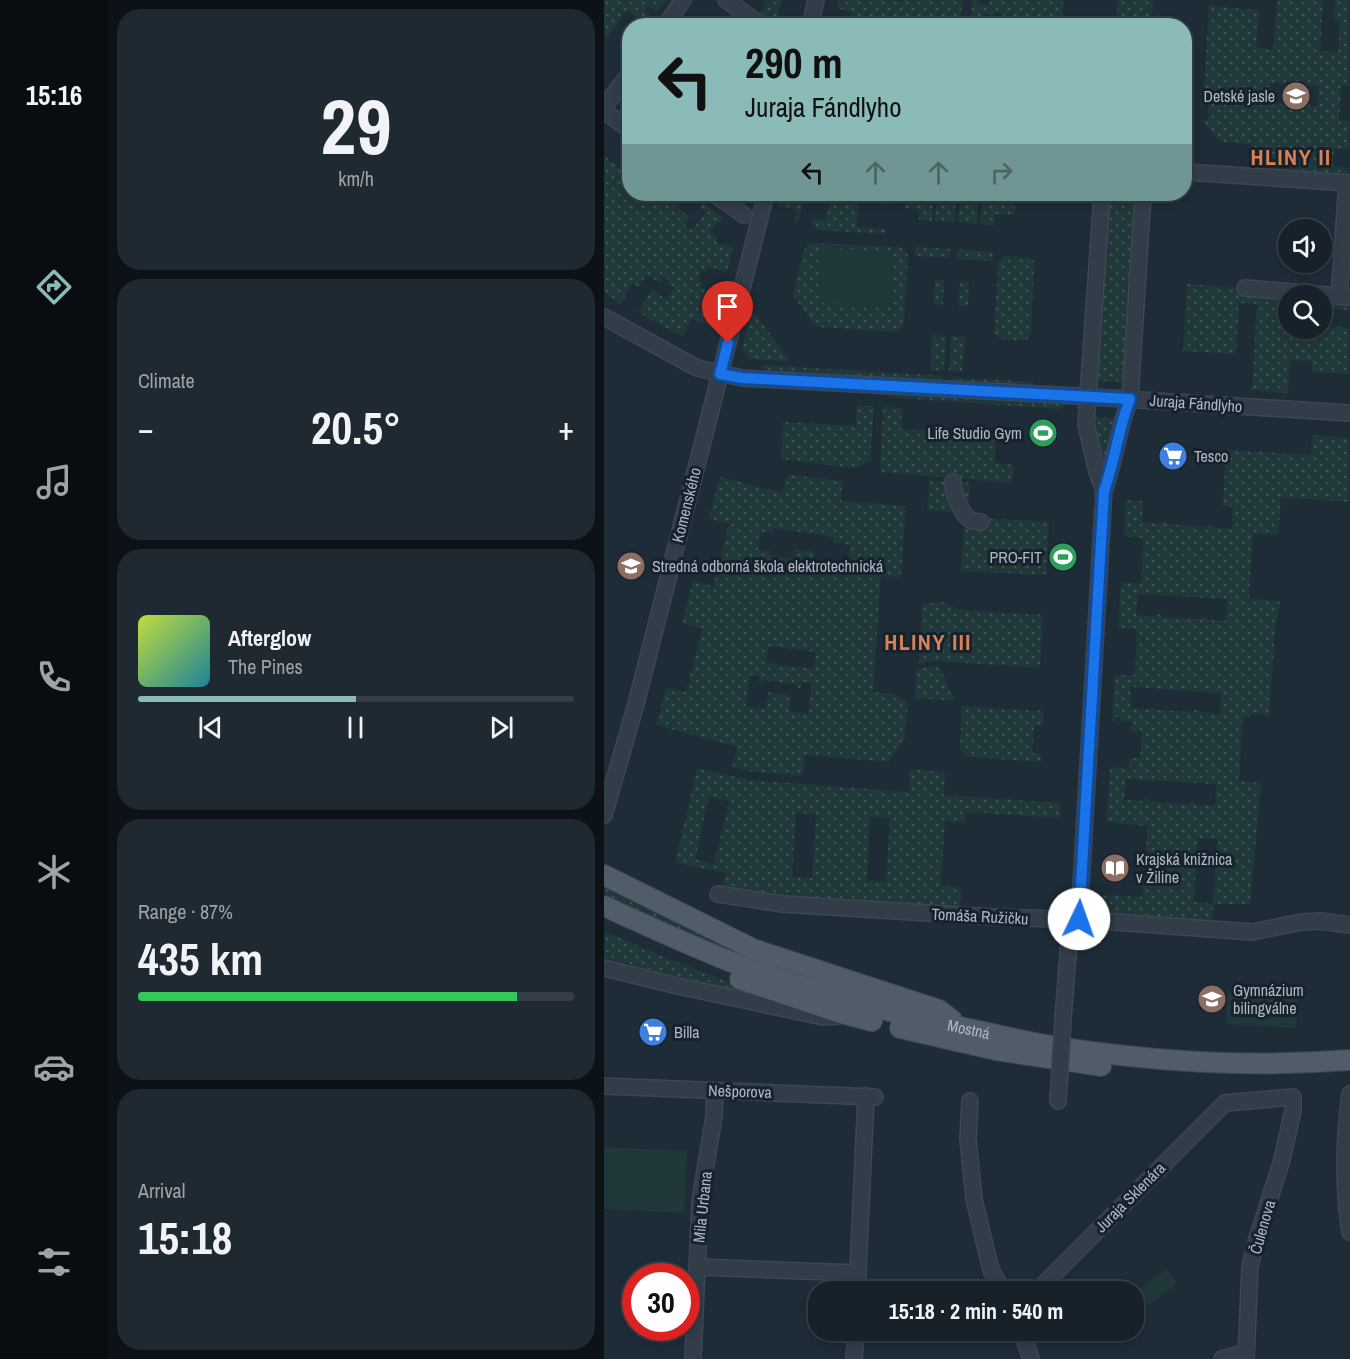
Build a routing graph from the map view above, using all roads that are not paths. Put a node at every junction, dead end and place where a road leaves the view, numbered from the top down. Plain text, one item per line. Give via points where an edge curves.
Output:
1 (683, 0) edge
2 (726, 0) edge
3 (816, 0) edge
4 (670, 18) edge
5 (751, 18) edge
6 (812, 18) edge
7 (622, 84) edge
8 (604, 109) edge
9 (622, 124) edge
10 (1192, 172) edge
11 (1348, 183) edge
12 (724, 201) edge
13 (764, 201) edge
14 (1102, 201) edge
15 (1143, 201) edge
16 (744, 215) dead end
17 (1245, 288) dead end
18 (1344, 296) edge
19 (604, 317) edge
20 (720, 374) junction
21 (1088, 396) junction
22 (1130, 399) junction
23 (1350, 413) edge
24 (953, 482) dead end
25 (1104, 491) junction
26 (981, 522) dead end
27 (604, 815) edge
28 (604, 875) edge
29 (718, 894) dead end
30 (604, 906) edge
31 (604, 921) edge
32 (1075, 924) junction
33 (1350, 925) edge
34 (604, 968) edge
35 (856, 1016) junction
36 (962, 1028) junction
37 (1350, 1060) edge
38 (1325, 1068) junction
39 (1350, 1073) edge
40 (604, 1086) edge
41 (715, 1091) junction
42 (1058, 1093) dead end
43 (1350, 1094) edge
44 (1293, 1097) joint
45 (970, 1101) dead end
46 (1350, 1232) edge
47 (697, 1263) edge
48 (700, 1267) edge
49 (858, 1273) junction
50 (858, 1281) edge
51 (997, 1281) edge
52 (1047, 1281) edge
53 (694, 1341) edge
54 (855, 1341) edge
55 (1025, 1341) edge
56 (1246, 1356) edge
57 (693, 1359) edge
58 (854, 1359) edge
59 (1031, 1359) edge
60 (1222, 1359) edge

1 - 4 street
2 - 5 street
3 - 6 street
7 - 8 street
8 - 9 street
10 - 11 street
11 - 18 street
12 - 16 street
13 - 20 street, Komenského
14 - 21 street
15 - 22 street
17 - 18 street
19 - 20 street, Juraja Fándlyho via 697,368
20 - 21 street, Juraja Fándlyho
20 - 27 street, Komenského
21 - 22 street, Juraja Fándlyho
21 - 25 street via 1086,424
22 - 23 street, Juraja Fándlyho
22 - 25 street
24 - 26 street via 964,514
25 - 32 street
28 - 36 main road via 753,949 938,1010
29 - 32 street, Tomáša Ružičku via 783,904
30 - 36 main road, Mostná via 771,976 880,1010
31 - 35 main road, Mostná via 767,989
32 - 33 street, Tomáša Ružičku via 1252,932 1301,922
32 - 42 street, bridge
34 - 35 street via 823,1017
35 - 38 main road, Mostná via 996,1050 1099,1066 1271,1076
36 - 38 main road, Mostná via 1045,1045 1152,1058
37 - 38 main road, Mostná
38 - 39 main road, Mostná
40 - 41 street, Nešporova
41 - 47 street, Mila Urbana via 700,1201
41 - 49 street, Nešporova via 870,1096
43 - 46 street via 1345,1179
44 - 52 street, Juraja Sklenára via 1225,1103
44 - 56 street, Čulenova via 1282,1160 1250,1267
45 - 51 street via 968,1139 974,1199
48 - 49 street
49 - 50 street
53 - 57 street, Mila Urbana
54 - 58 street
55 - 59 street
56 - 60 street

